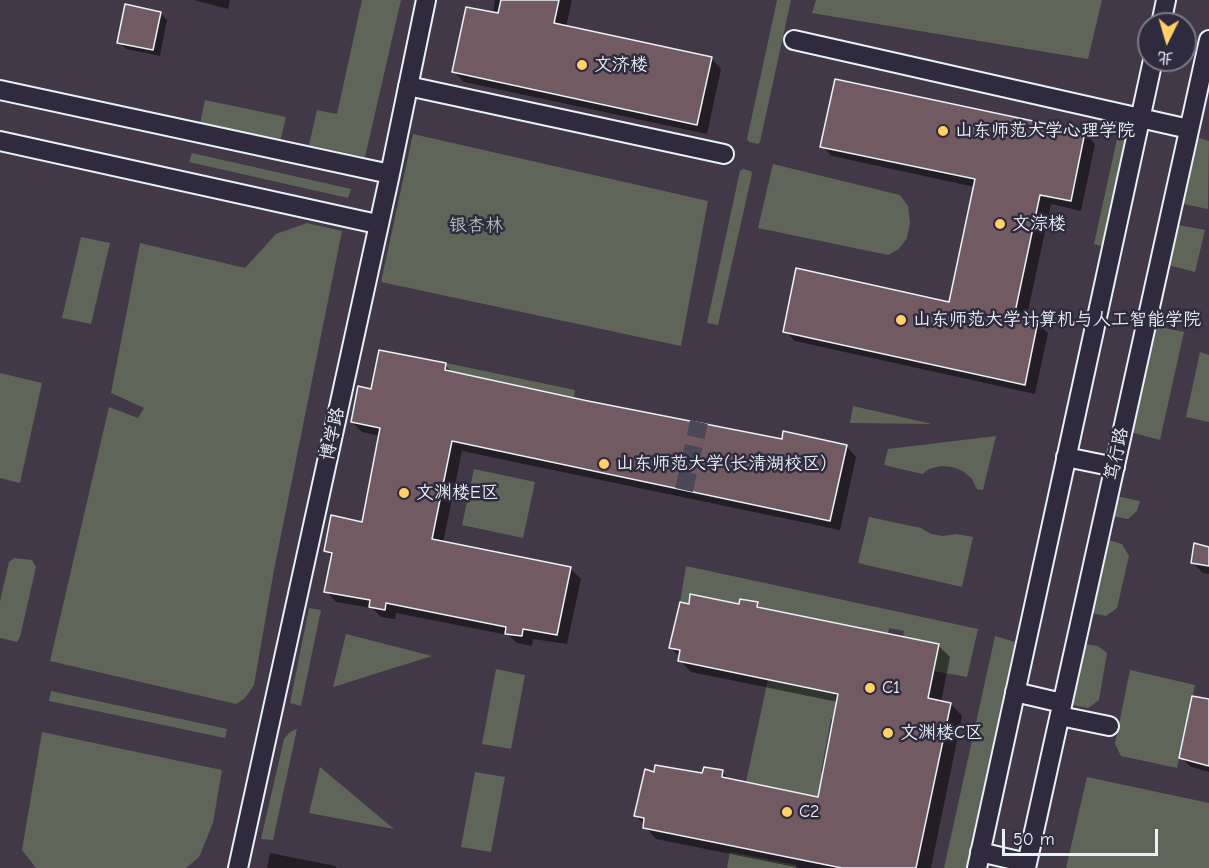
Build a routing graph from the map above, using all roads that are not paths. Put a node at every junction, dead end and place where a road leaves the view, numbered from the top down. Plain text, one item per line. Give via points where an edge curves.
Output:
1 (426, 0) edge
2 (794, 40) dead end
3 (1209, 40) edge
4 (1150, 72) edge
5 (408, 86) junction
6 (0, 90) edge
7 (1140, 118) junction
8 (1189, 129) junction
9 (0, 141) edge
10 (724, 154) dead end
11 (390, 174) junction
12 (377, 224) junction
13 (1066, 457) junction
14 (1115, 467) junction
15 (1015, 692) junction
16 (1061, 709) junction
17 (1109, 726) dead end
18 (978, 860) edge
19 (1027, 865) edge
20 (238, 868) edge

1 - 5 street, 博学路
2 - 7 street
3 - 8 street, 笃行路
4 - 7 street
5 - 10 street
5 - 11 street, 博学路
6 - 11 street
7 - 8 street
7 - 13 street
8 - 14 street, 笃行路
9 - 12 street
11 - 12 street, 博学路
12 - 20 street, 博学路
13 - 14 street
13 - 15 street
14 - 16 street, 笃行路
15 - 16 street
15 - 18 street
16 - 17 street
16 - 19 street, 笃行路
18 - 19 street

